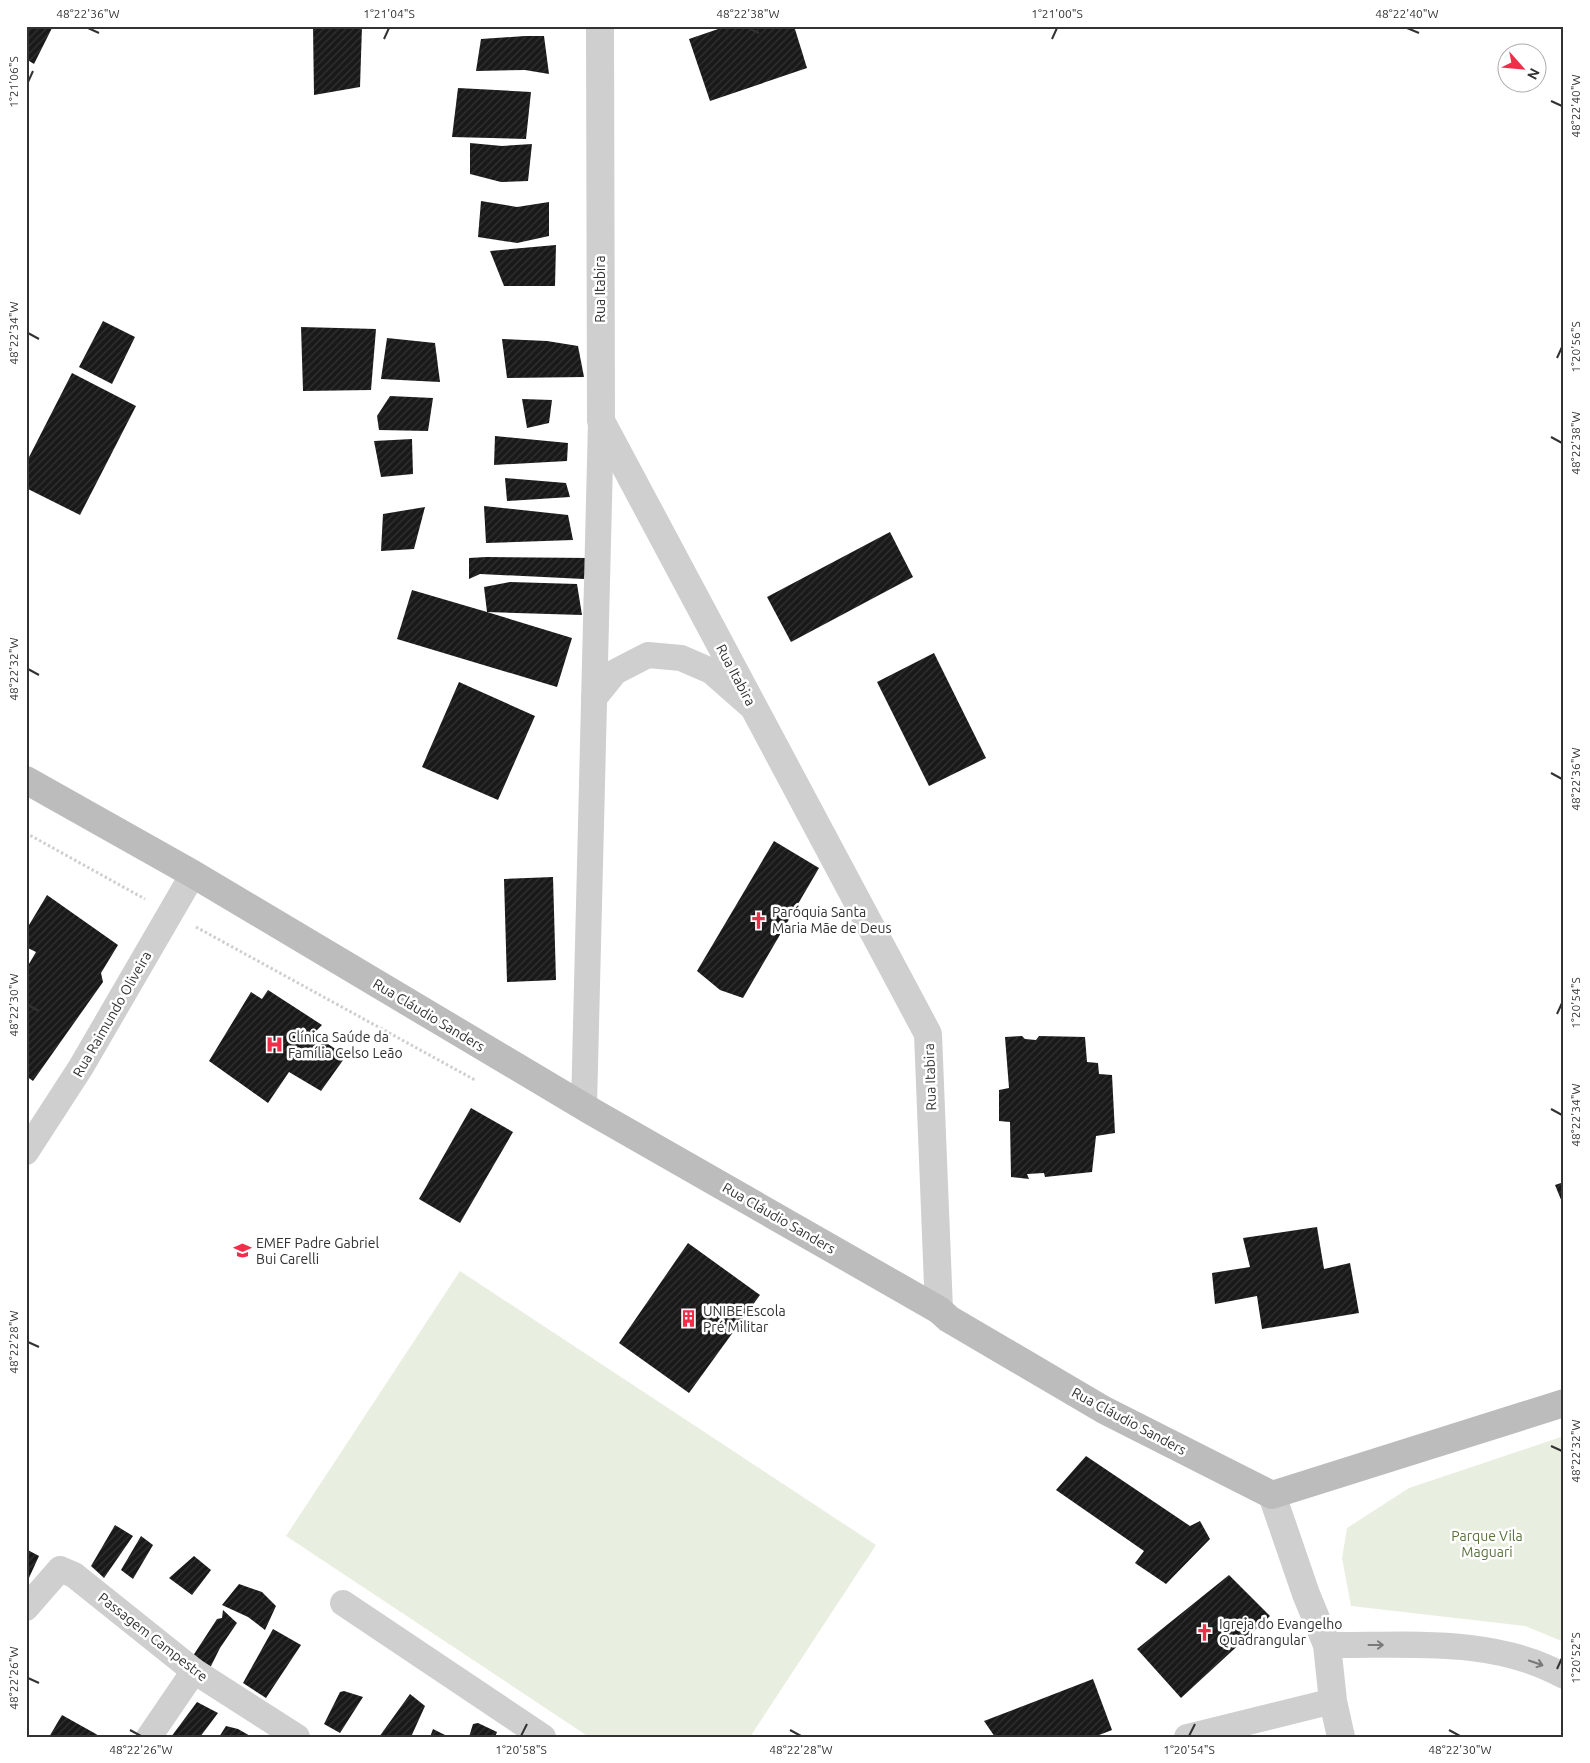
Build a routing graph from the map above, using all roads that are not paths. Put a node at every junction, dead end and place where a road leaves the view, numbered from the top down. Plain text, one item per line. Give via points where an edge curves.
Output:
1 (600, 26) edge
2 (601, 421) junction
3 (594, 698) junction
4 (754, 709) junction
5 (26, 780) edge
6 (193, 874) junction
7 (584, 1106) junction
8 (26, 1152) edge
9 (939, 1310) junction
10 (1564, 1404) edge
11 (1272, 1495) junction
12 (343, 1602) dead end
13 (26, 1608) edge
14 (1327, 1645) junction
15 (194, 1671) junction
16 (1564, 1676) edge
17 (1332, 1701) junction
18 (149, 1737) edge
19 (297, 1737) edge
20 (543, 1737) edge
21 (1187, 1737) edge
22 (1341, 1737) edge

1 - 2 street, Rua Itabira
2 - 3 street
2 - 4 street, Rua Itabira
3 - 4 street via 615,672 648,655 681,658 711,671
3 - 7 street
4 - 9 street, Rua Itabira via 928,1034
5 - 6 main road, Rua Cláudio Sanders
6 - 7 main road, Rua Cláudio Sanders
6 - 8 street, Rua Raimundo Oliveira via 81,1067
7 - 9 main road, Rua Cláudio Sanders
9 - 11 main road, Rua Cláudio Sanders via 949,1319 1104,1410
10 - 11 main road
11 - 14 street
12 - 20 street
13 - 15 street, Passagem Campestre via 60,1569 74,1575
14 -> 16 street via 1460,1646 1514,1656
14 - 17 street
15 - 18 street
15 - 19 street, Passagem Campestre
17 - 21 street
17 - 22 street

